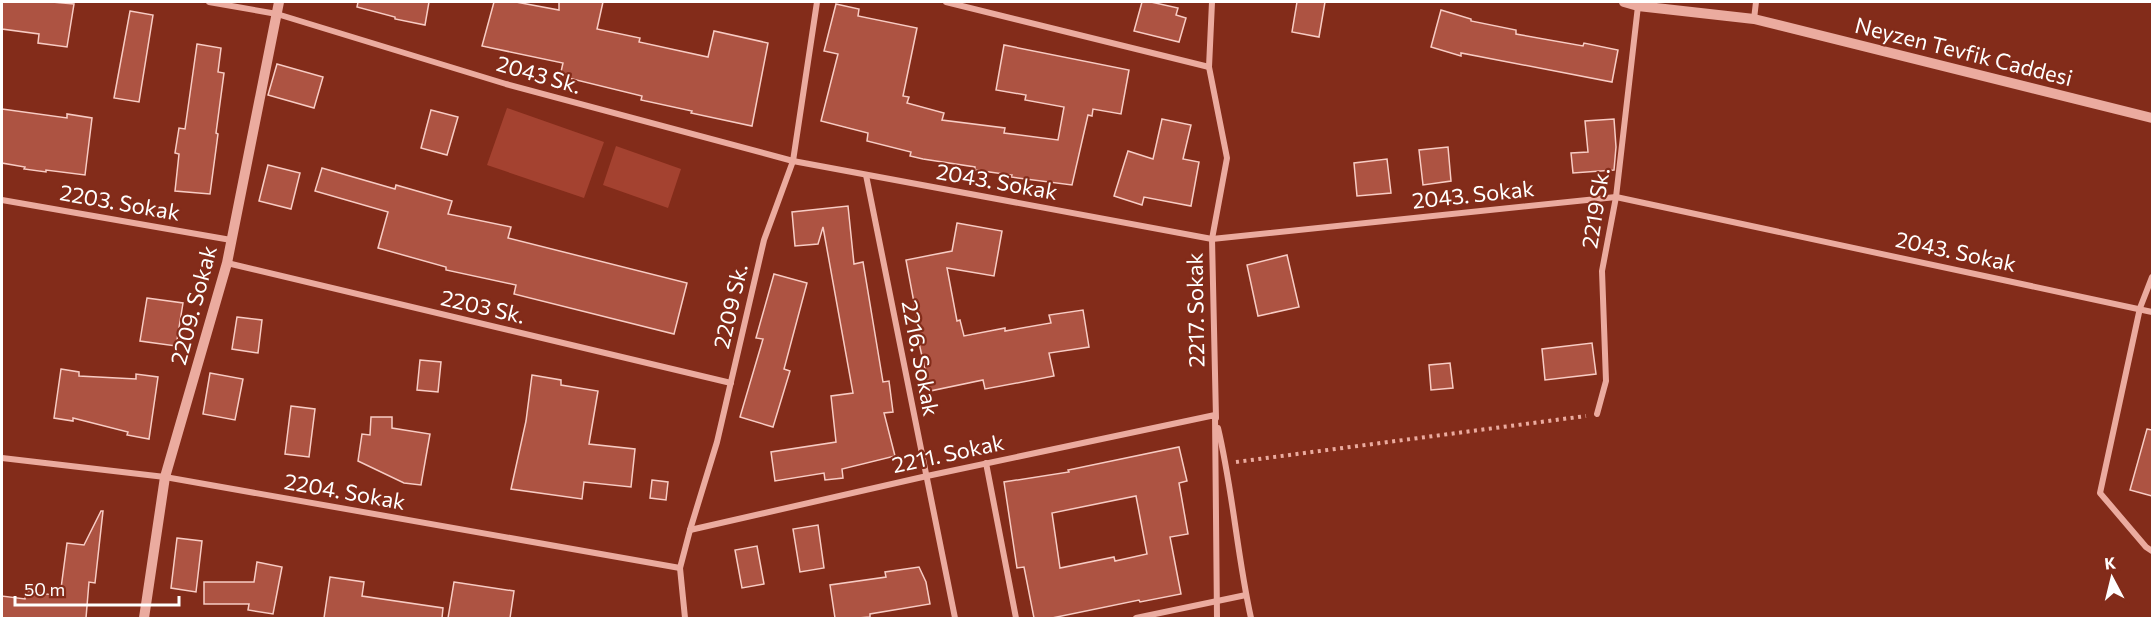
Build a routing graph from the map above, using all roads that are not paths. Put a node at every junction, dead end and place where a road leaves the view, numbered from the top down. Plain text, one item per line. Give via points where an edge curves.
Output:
1 (209, 2) edge
2 (279, 2) edge
3 (817, 2) edge
4 (946, 2) edge
5 (1212, 2) edge
6 (1624, 2) edge
7 (1756, 2) edge
8 (1638, 6) junction
9 (277, 14) junction
10 (1754, 19) junction
11 (1209, 67) junction
12 (2152, 118) edge
13 (793, 161) junction
14 (866, 175) junction
15 (1616, 197) junction
16 (2, 200) edge
17 (1212, 239) junction
18 (231, 240) junction
19 (227, 263) junction
20 (2152, 277) edge
21 (2140, 309) junction
22 (2152, 312) edge
23 (731, 383) junction
24 (1597, 414) road end
25 (1215, 415) junction
26 (2, 458) edge
27 (986, 463) junction
28 (927, 476) junction
29 (165, 477) junction
30 (690, 530) junction
31 (2152, 551) edge
32 (680, 568) junction
33 (1246, 595) junction
34 (1217, 601) junction
35 (144, 618) edge
36 (685, 618) edge
37 (954, 618) edge
38 (1016, 618) edge
39 (1136, 618) edge
40 (1217, 618) edge
41 (1251, 618) edge

1 - 9 street
2 - 9 street, 2209. Sokak
3 - 13 street, 2209 Sk.
4 - 11 street
5 - 11 street, 2217. Sokak
6 - 8 street, Neyzen Tevfik Caddesi
7 - 10 street
8 - 10 street, Neyzen Tevfik Caddesi
8 - 15 street, 2219 Sk.
9 - 13 street, 2043 Sk. via 506,84
9 - 18 street, 2209. Sokak
10 - 12 street, Neyzen Tevfik Caddesi
11 - 17 street, 2217. Sokak via 1227,158
13 - 14 street, 2043. Sokak
13 - 23 street, 2209 Sk. via 764,240
14 - 17 street, 2043. Sokak
14 - 28 street, 2216. Sokak
15 - 17 street, 2043. Sokak
15 - 21 street, 2043. Sokak
15 - 24 street, 2219 Sk. via 1602,272 1606,381
16 - 18 street, 2203. Sokak
17 - 25 street, 2217. Sokak
18 - 19 street, 2209. Sokak
19 - 23 street, 2203 Sk.
19 - 29 street, 2209. Sokak
20 - 21 street
21 - 22 street, 2043. Sokak
21 - 31 street via 2100,494
23 - 30 street, 2209 Sk.
25 - 27 street, 2211. Sokak
25 - 33 street, 2217. Sokak
25 - 34 street
26 - 29 street, 2204. Sokak
27 - 28 street, 2211. Sokak
27 - 38 street
28 - 30 street, 2211. Sokak
28 - 37 street, 2216. Sokak
29 - 32 street, 2204. Sokak
29 - 35 street, 2209. Sokak
30 - 32 street, 2209 Sk.
32 - 36 street, 2209 Sk.
33 - 34 street
33 - 41 street, 2217. Sokak
34 - 39 street
34 - 40 street

